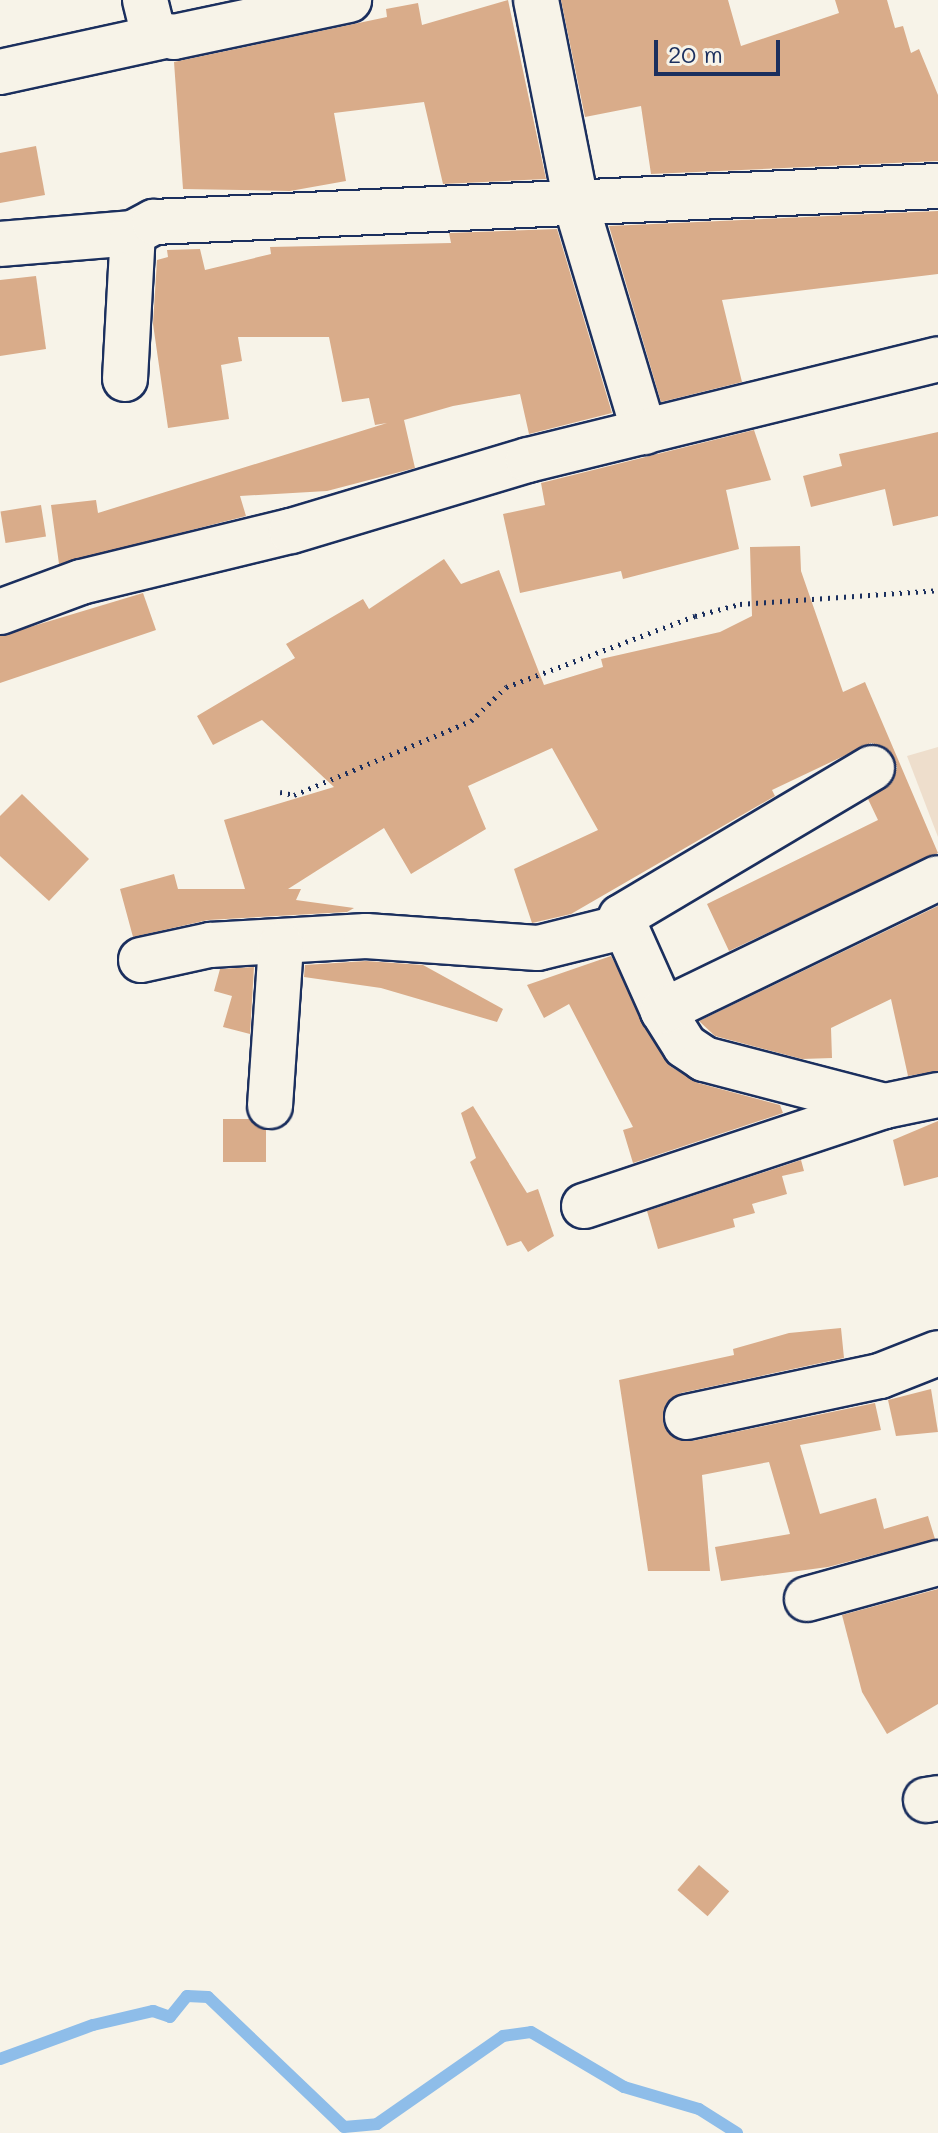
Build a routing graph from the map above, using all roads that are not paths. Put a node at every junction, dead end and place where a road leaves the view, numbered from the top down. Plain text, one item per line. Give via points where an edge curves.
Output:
1 (349, 0) edge
2 (536, 0) edge
3 (153, 18) edge
4 (0, 72) edge
5 (938, 186) edge
6 (577, 208) junction
7 (133, 233) junction
8 (0, 244) edge
9 (938, 359) edge
10 (125, 379) dead end
11 (644, 432) junction
12 (0, 612) edge
13 (872, 768) dead end
14 (938, 878) edge
15 (626, 926) junction
16 (281, 945) junction
17 (141, 960) dead end
18 (663, 1011) junction
19 (938, 1095) edge
20 (270, 1106) dead end
21 (885, 1106) junction
22 (584, 1206) dead end
23 (938, 1353) edge
24 (687, 1417) dead end
25 (938, 1563) edge
26 (807, 1599) dead end

1 - 3 street
2 - 6 street
3 - 4 street
5 - 6 street
6 - 7 street via 154,222
6 - 11 street
7 - 8 street
7 - 10 street
9 - 11 street
11 - 12 street via 81,582
13 - 15 street via 622,912
14 - 18 street
15 - 16 street via 538,948 366,936
15 - 18 street
16 - 17 street via 210,945
16 - 20 street
18 - 21 street via 685,1046 704,1059
19 - 21 street
21 - 22 street
23 - 24 street via 880,1376
25 - 26 street

